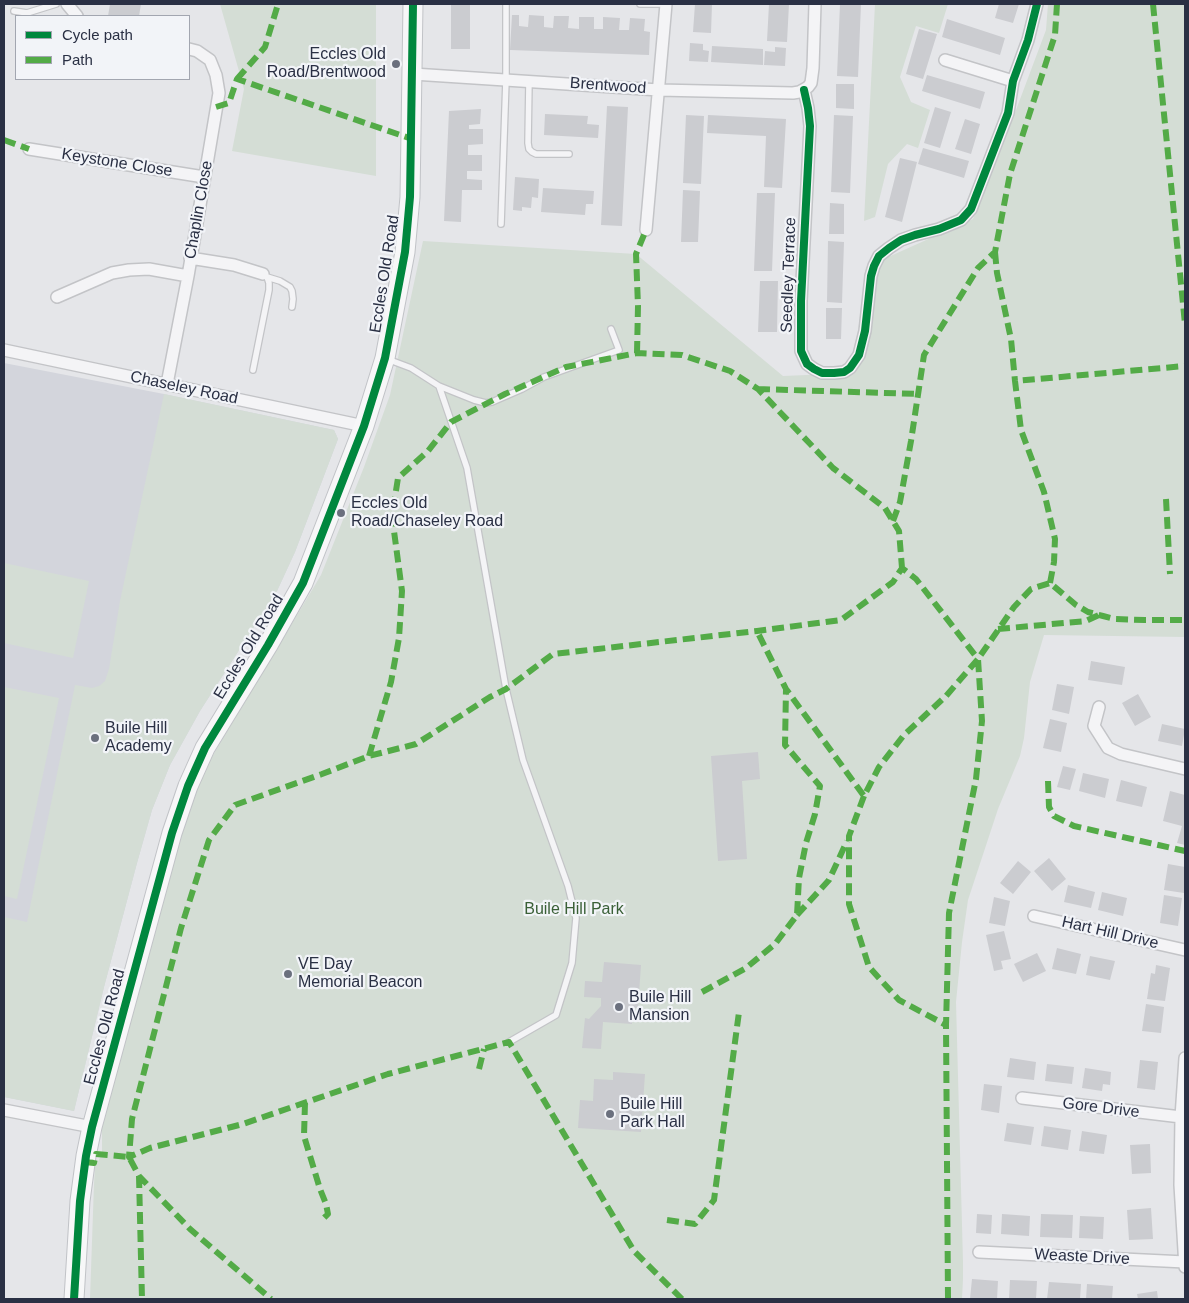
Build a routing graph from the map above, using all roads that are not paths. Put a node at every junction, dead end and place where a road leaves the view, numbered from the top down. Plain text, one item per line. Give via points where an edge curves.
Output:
1 (56, 4) edge
2 (67, 4) edge
3 (413, 4) edge
4 (506, 4) edge
5 (640, 4) edge
6 (666, 4) edge
7 (814, 4) edge
8 (1037, 4) edge
9 (14, 11) dead end
10 (76, 15) edge
11 (190, 49) edge
12 (945, 60) dead end
13 (412, 74) junction
14 (506, 80) junction
15 (529, 81) junction
16 (1013, 82) junction
17 (659, 90) junction
18 (804, 90) junction
19 (29, 149) dead end
20 (569, 154) dead end
21 (204, 177) junction
22 (500, 224) dead end
23 (646, 230) dead end
24 (190, 258) junction
25 (265, 275) junction
26 (188, 276) junction
27 (57, 297) dead end
28 (292, 307) dead end
29 (611, 329) dead end
30 (4, 350) edge
31 (385, 358) junction
32 (253, 370) dead end
33 (167, 384) junction
34 (439, 386) junction
35 (364, 426) junction
36 (1099, 706) dead end
37 (1185, 769) edge
38 (1034, 916) dead end
39 (1185, 950) edge
40 (509, 1042) dead end
41 (1185, 1058) edge
42 (1022, 1098) dead end
43 (4, 1110) edge
44 (1181, 1117) junction
45 (92, 1127) junction
46 (1182, 1185) edge
47 (979, 1252) dead end
48 (1185, 1264) edge
49 (74, 1299) edge

1 - 9 lane via 27,13
2 - 10 street
3 - 13 main road, Eccles Old Road
4 - 14 lane
5 - 6 lane
6 - 17 street
7 - 18 street via 811,83
8 - 16 street, Seedley Terrace
11 - 21 street, Chaplin Close via 210,60 219,93
12 - 16 street
13 - 14 street, Brentwood
13 - 31 main road, Eccles Old Road via 410,197 405,252
14 - 15 street, Brentwood
14 - 22 lane
15 - 17 street, Brentwood
15 - 20 lane via 529,148 536,154
16 - 18 street, Seedley Terrace via 1008,113 971,209 961,220 939,230 901,240 879,256 871,276 859,355 850,368 834,373 814,369 807,364 801,351 810,126
17 - 18 street, Brentwood via 793,93
17 - 23 street
19 - 21 street, Keystone Close
21 - 24 street, Chaplin Close
24 - 25 street via 234,265
24 - 26 street, Chaplin Close
25 - 28 lane via 290,287
25 - 32 lane via 269,290
26 - 27 street via 149,269 129,270 112,273
26 - 33 street, Chaplin Close
29 - 34 lane via 618,350 544,377 492,402 474,400
30 - 33 street, Chaseley Road
31 - 34 lane via 410,368
31 - 35 main road, Eccles Old Road
33 - 35 street, Chaseley Road
34 - 40 lane via 468,468 506,689 523,760 568,886 576,918 572,963 556,1015
35 - 45 main road, Eccles Old Road via 303,583 205,748 188,786 172,832
36 - 37 street via 1094,726 1108,748
38 - 39 street, Hart Hill Drive
41 - 44 street
42 - 44 street, Gore Drive
43 - 45 street
44 - 46 street
45 - 49 main road, Eccles Old Road via 80,1200
46 - 48 street
47 - 48 street, Weaste Drive

